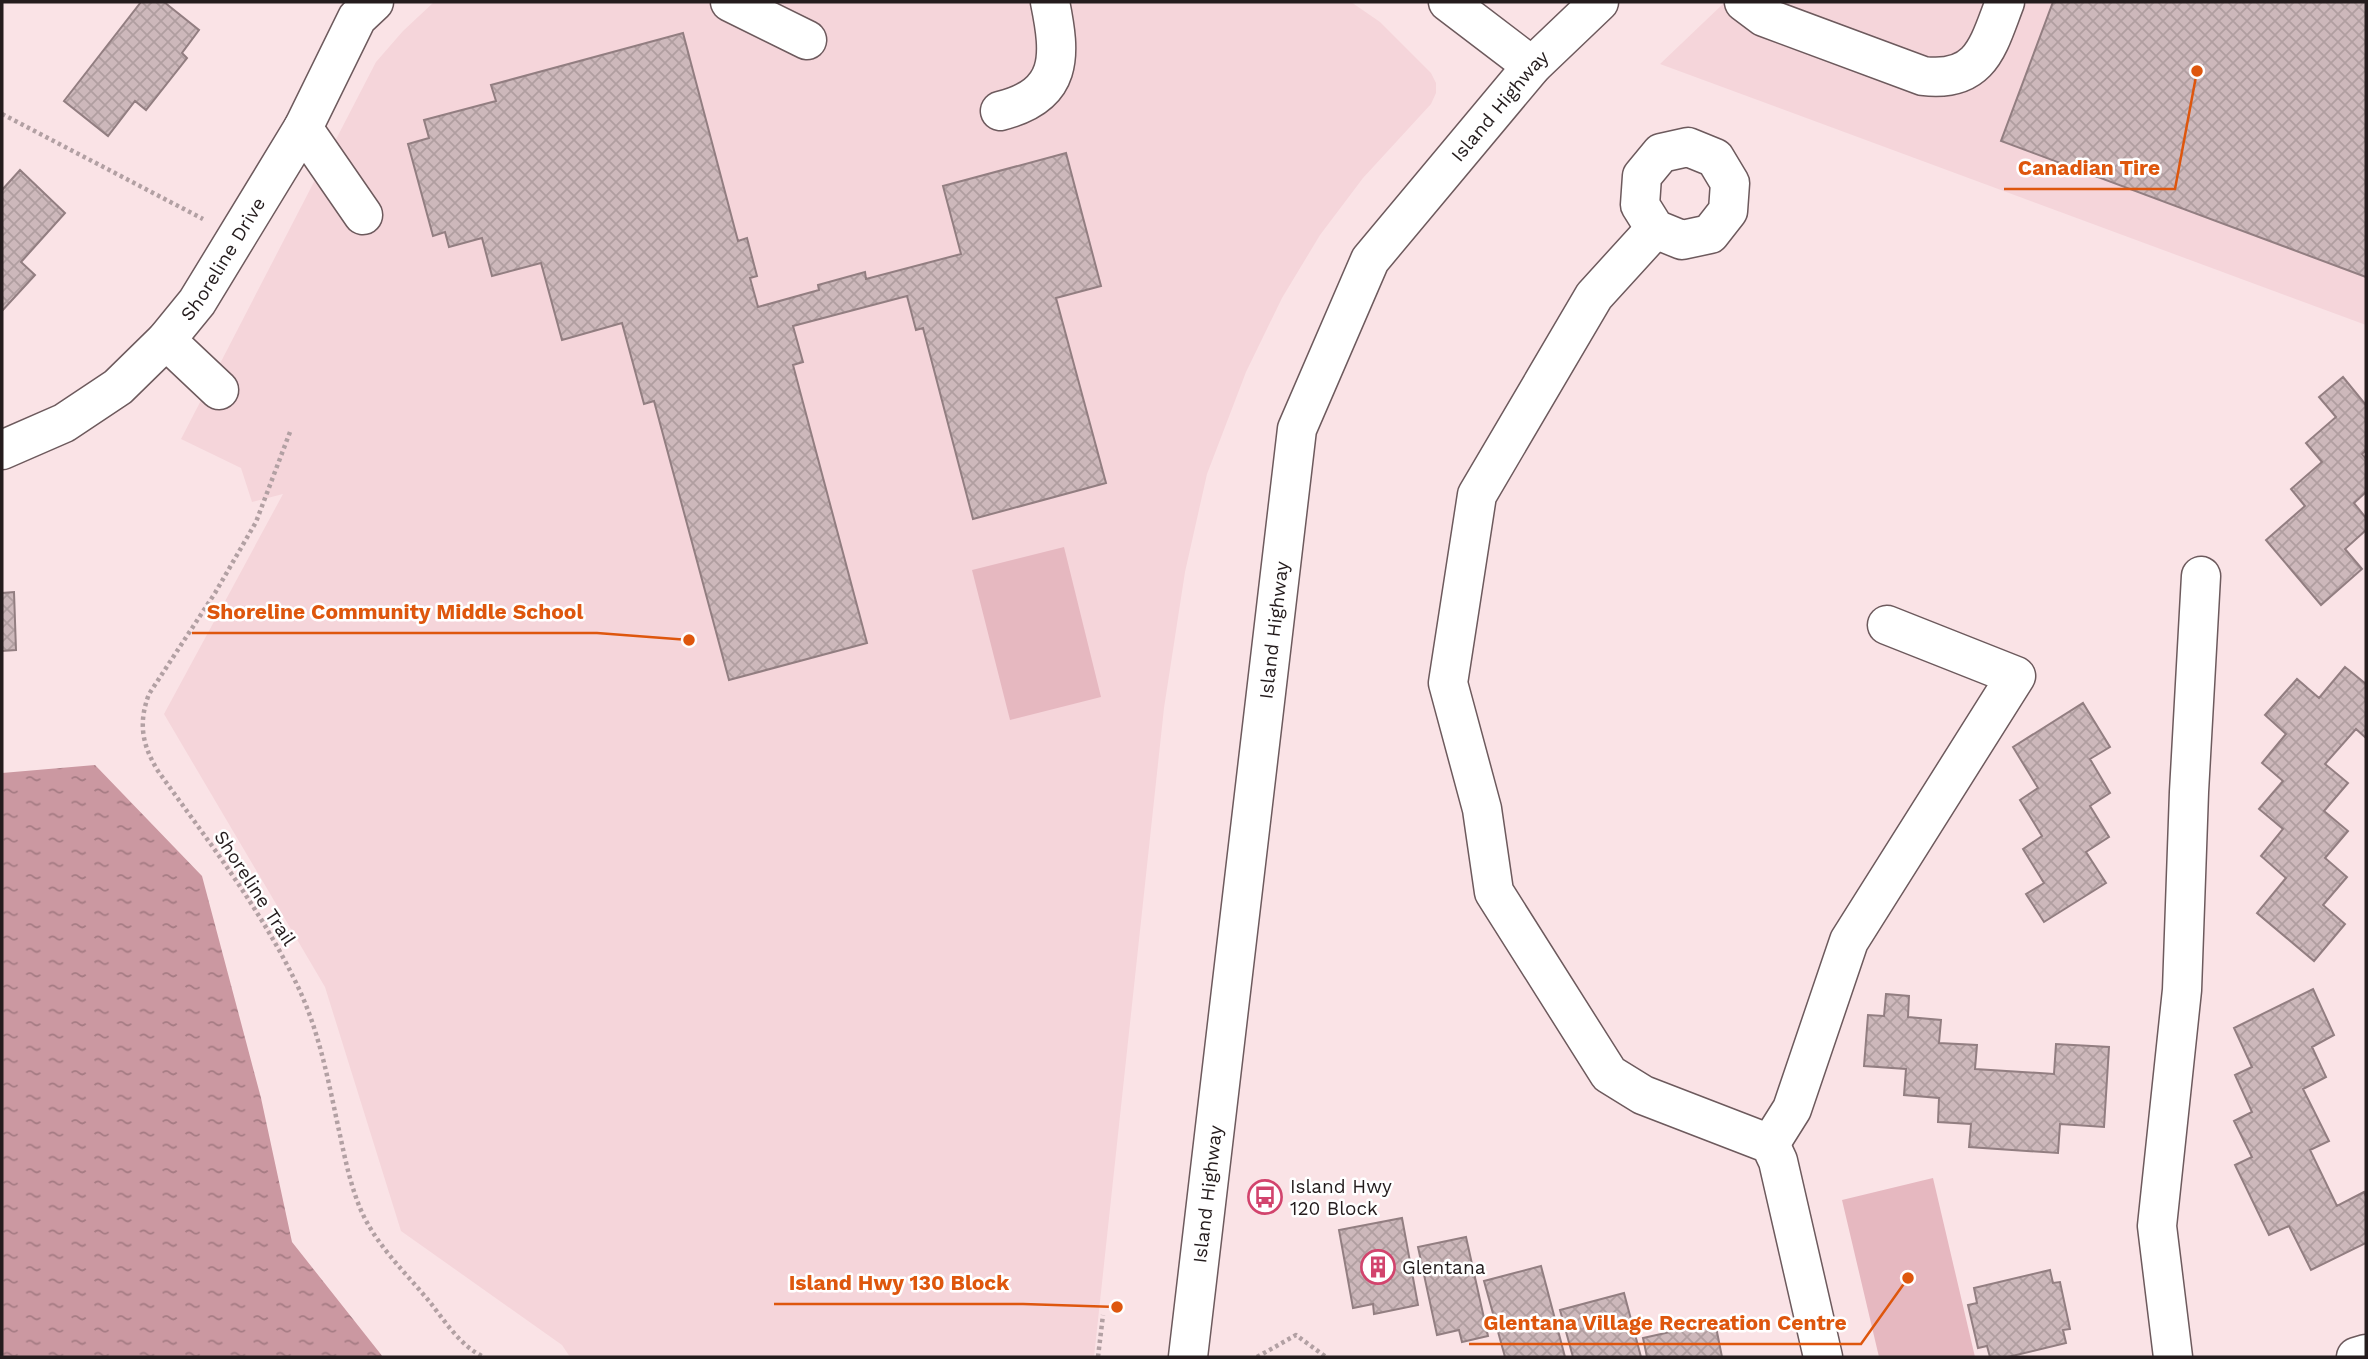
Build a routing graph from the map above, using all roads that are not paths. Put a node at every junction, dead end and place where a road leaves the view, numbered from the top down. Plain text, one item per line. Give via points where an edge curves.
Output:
1 (374, 2) edge
2 (730, 2) edge
3 (1050, 2) edge
4 (1448, 2) edge
5 (1599, 2) edge
6 (1744, 2) edge
7 (2005, 2) edge
8 (807, 40) dead end
9 (1532, 66) junction
10 (1000, 111) dead end
11 (303, 128) junction
12 (363, 215) dead end
13 (1655, 229) dead end
14 (166, 340) junction
15 (219, 390) dead end
16 (2, 450) edge
17 (2201, 576) dead end
18 (1887, 625) dead end
19 (1770, 1143) junction
20 (2366, 1354) edge
21 (1188, 1357) edge
22 (1823, 1357) edge
23 (2173, 1357) edge
24 (2356, 1357) edge

1 - 11 main road, Shoreline Drive via 357,18
2 - 8 main road
3 - 10 main road via 1057,36 1056,67 1042,90 1017,107
4 - 9 main road
5 - 9 main road, Island Highway
6 - 7 main road via 1764,17 1923,76 1943,78 1961,72 1988,49
9 - 21 main road, Island Highway via 1370,260 1297,429
11 - 12 main road
11 - 14 main road, Shoreline Drive via 197,302
13 - 19 main road via 1594,296 1477,495 1448,683 1482,809 1494,892 1609,1074 1643,1094
14 - 15 main road
14 - 16 main road, Shoreline Drive via 118,387 64,423
17 - 23 main road via 2182,990 2157,1226
18 - 19 main road via 2016,676 1849,941 1792,1109
19 - 22 main road
20 - 24 main road

